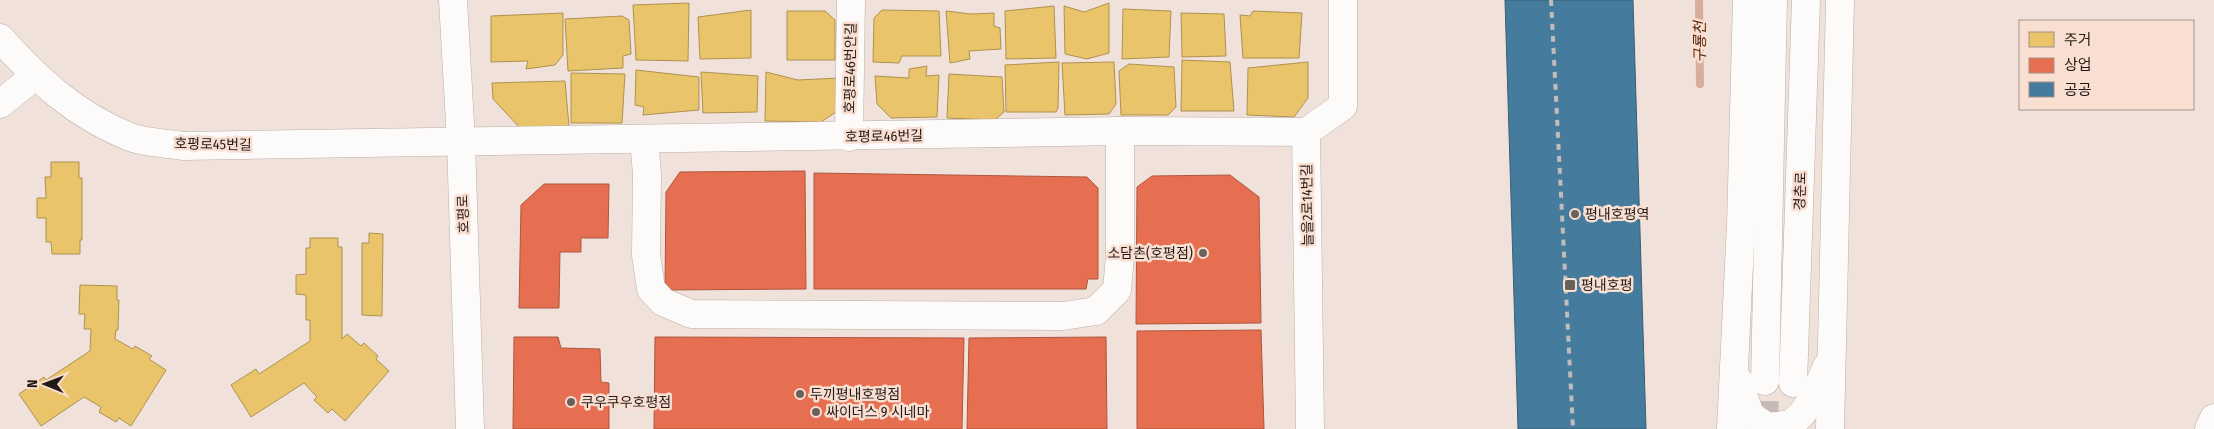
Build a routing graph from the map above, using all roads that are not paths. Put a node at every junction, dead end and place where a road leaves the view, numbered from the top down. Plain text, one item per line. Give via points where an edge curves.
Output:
1 (453, 0) edge
2 (851, 0) edge
3 (1343, 0) edge
4 (1747, 0) edge
5 (1774, 0) edge
6 (1806, 0) edge
7 (1840, 0) edge
8 (0, 38) edge
9 (35, 76) junction
10 (0, 104) edge
11 (1120, 131) junction
12 (1306, 132) junction
13 (849, 137) junction
14 (644, 139) junction
15 (461, 141) junction
16 (1734, 355) junction
17 (1832, 355) junction
18 (1765, 381) tunnel mouth
19 (1793, 383) tunnel mouth
20 (2214, 418) edge
21 (470, 429) edge
22 (1310, 429) edge
23 (1731, 429) edge
24 (1830, 429) edge
25 (2209, 429) edge

1 - 15 street, 호평로
2 - 13 street, 호평로46번안길
3 - 12 street via 1343,106
4 - 16 street
5 - 18 street
6 - 19 street, 경춘로
7 - 17 street
8 - 9 street, 호평로45번길
9 - 10 street
9 - 15 street, 호평로45번길 via 72,107 132,137 183,146
11 - 12 street, 호평로46번길
11 - 13 street, 호평로46번길
11 - 14 street via 1117,290 1096,311 1063,316 691,314 662,302 650,289 646,255
12 - 22 street, 늘을2로14번길
13 - 14 street, 호평로46번길
14 - 15 street, 호평로46번길
15 - 21 street, 호평로
16 - 17 street via 1740,391 1750,415 1767,427 1791,423 1805,409
16 - 23 street
17 - 24 street
20 - 25 street

